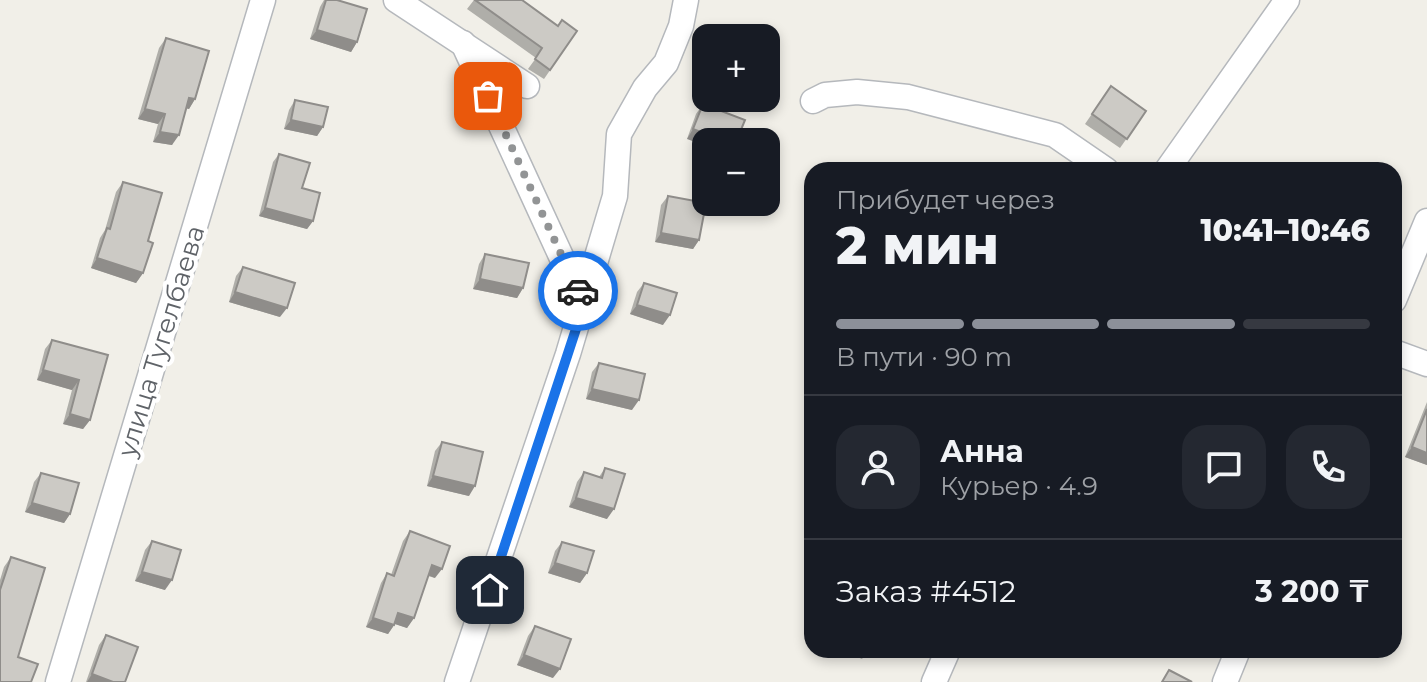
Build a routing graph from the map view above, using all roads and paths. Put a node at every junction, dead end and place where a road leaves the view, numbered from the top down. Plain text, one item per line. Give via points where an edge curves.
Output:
1 (263, 0) edge
2 (396, 0) edge
3 (686, 0) edge
4 (1287, 0) edge
5 (463, 43) junction
6 (527, 86) dead end
7 (813, 101) dead end
8 (1094, 162) edge
9 (1173, 162) edge
10 (1427, 221) edge
11 (1402, 281) edge
12 (583, 304) junction
13 (1402, 355) edge
14 (1427, 364) edge
15 (944, 658) edge
16 (1235, 658) edge
17 (58, 682) edge
18 (457, 682) edge
19 (934, 682) edge
20 (1225, 682) edge

1 - 17 street, улица Тугелбаева
2 - 5 street
3 - 12 street via 666,63 619,134 615,196
4 - 9 street
5 - 6 street
5 - 12 street
7 - 8 street via 857,92 908,97 1055,135
10 - 11 street
12 - 18 street
13 - 14 street
15 - 19 street
16 - 20 street

